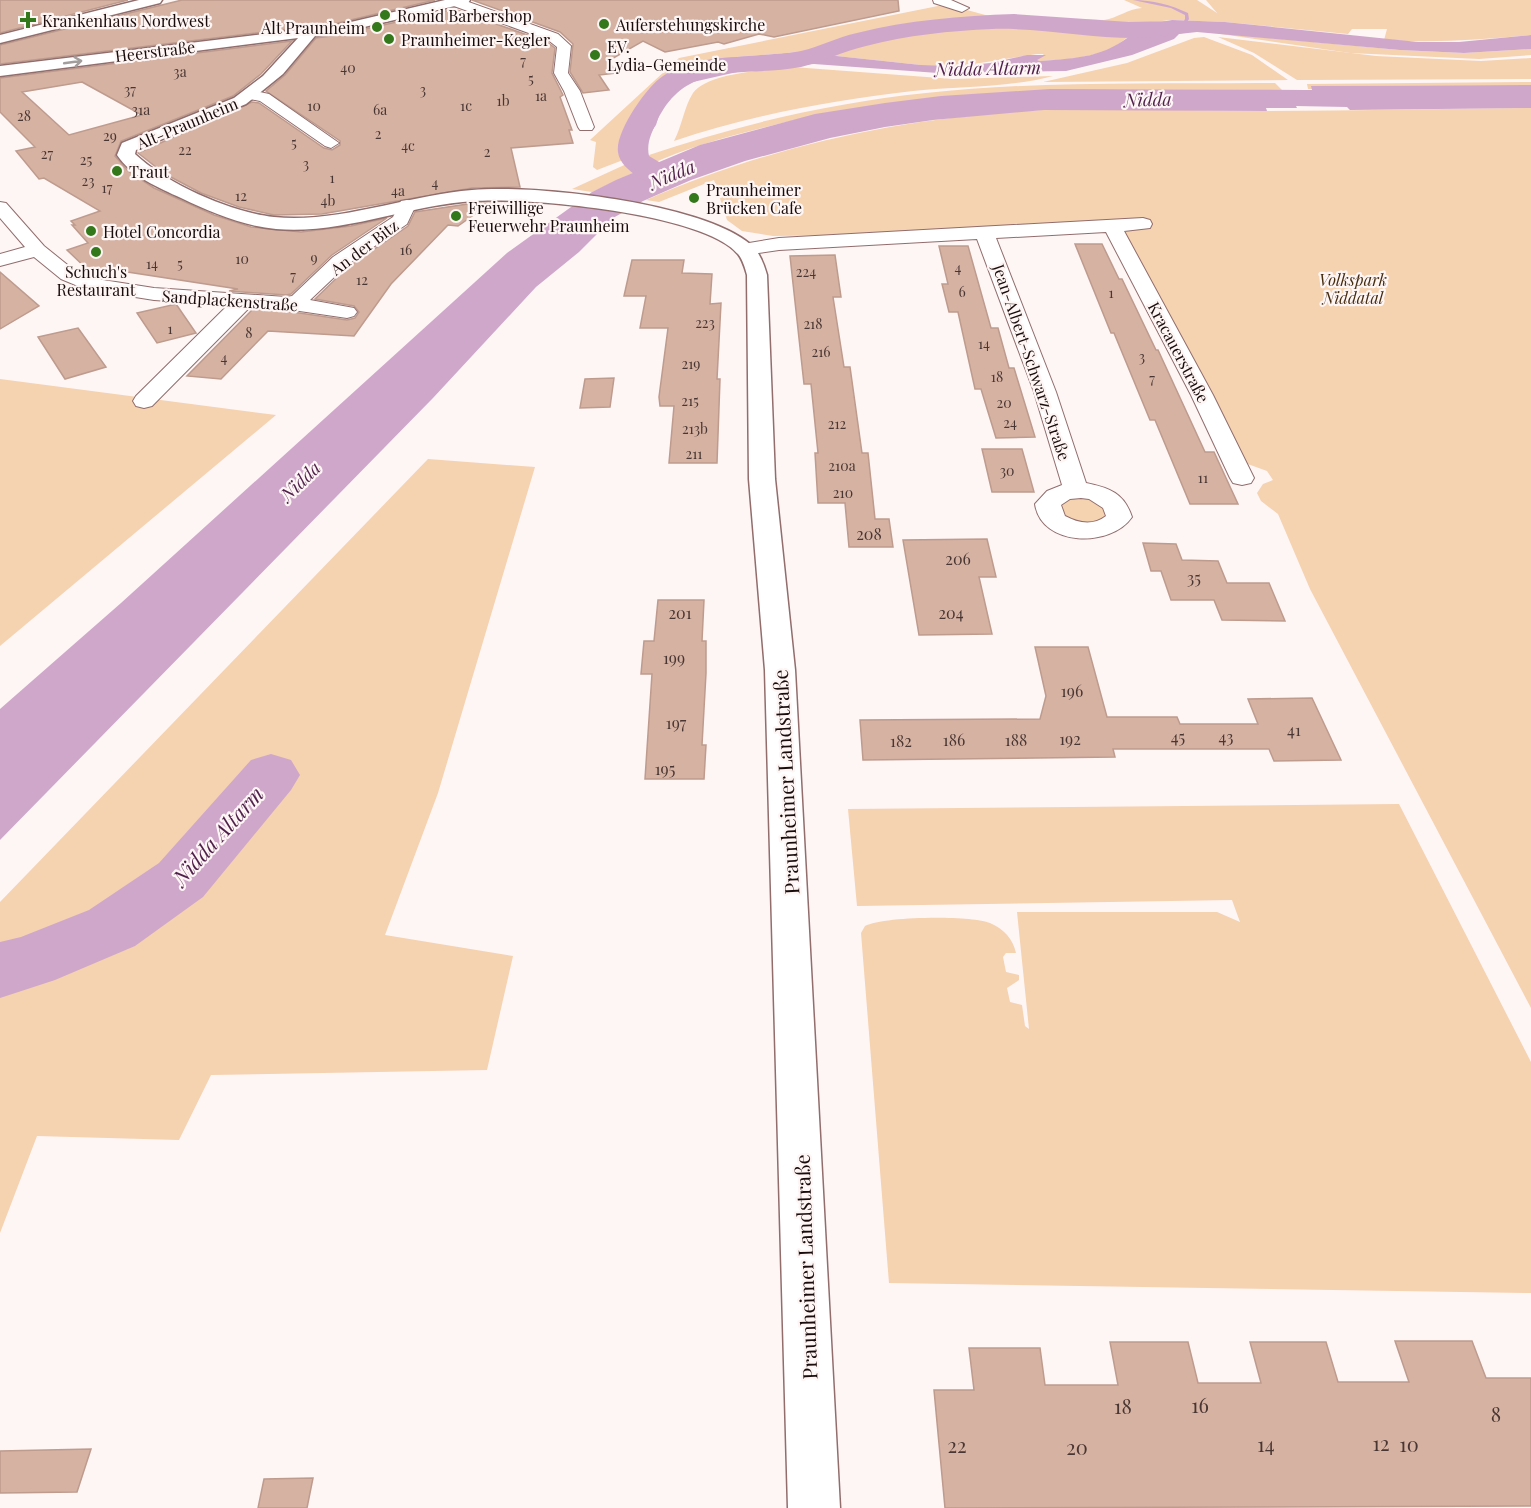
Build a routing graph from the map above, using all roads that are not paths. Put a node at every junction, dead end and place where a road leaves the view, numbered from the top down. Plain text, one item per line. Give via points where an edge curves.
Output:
1 (155, 0) edge
2 (939, 0) edge
3 (459, 1) edge
4 (962, 8) dead end
5 (310, 33) junction
6 (3, 38) edge
7 (0, 71) edge
8 (250, 95) junction
9 (586, 127) dead end
10 (331, 143) dead end
11 (407, 205) junction
12 (0, 207) edge
13 (1143, 224) dead end
14 (1113, 226) junction
15 (985, 234) junction
16 (744, 249) junction
17 (37, 250) junction
18 (0, 260) edge
19 (244, 301) junction
20 (286, 303) junction
21 (347, 312) dead end
22 (144, 401) dead end
23 (1242, 478) dead end
24 (1076, 491) dead end
25 (814, 1508) edge

1 - 6 main road
2 - 4 street
3 - 5 main road
3 - 9 street via 553,37 564,46 561,74
7 -> 5 main road, Heerstraße
5 - 8 main road, Alt-Praunheim
8 - 10 street via 264,97
8 - 11 main road, Alt-Praunheim via 128,147 126,155 178,189 229,212 259,220 293,223
11 - 16 main road, Alt-Praunheim via 493,194 563,199 683,219
11 - 20 street, An der Bitz via 401,220 340,261 299,300
12 - 17 street, Sandplackenstraße
13 - 14 street, Jean-Albert-Schwarz-Straße
14 - 15 street, Jean-Albert-Schwarz-Straße
14 - 23 street, Kracauerstraße
15 - 16 street, Jean-Albert-Schwarz-Straße via 779,243
15 - 24 street, Jean-Albert-Schwarz-Straße via 1045,392
16 - 25 main road, Praunheimer Landstraße via 757,275 762,479 780,670
17 - 18 street
17 - 19 street, Sandplackenstraße via 68,275 85,283 154,294
19 - 20 street, Sandplackenstraße
19 - 22 street
20 - 21 street, Sandplackenstraße

